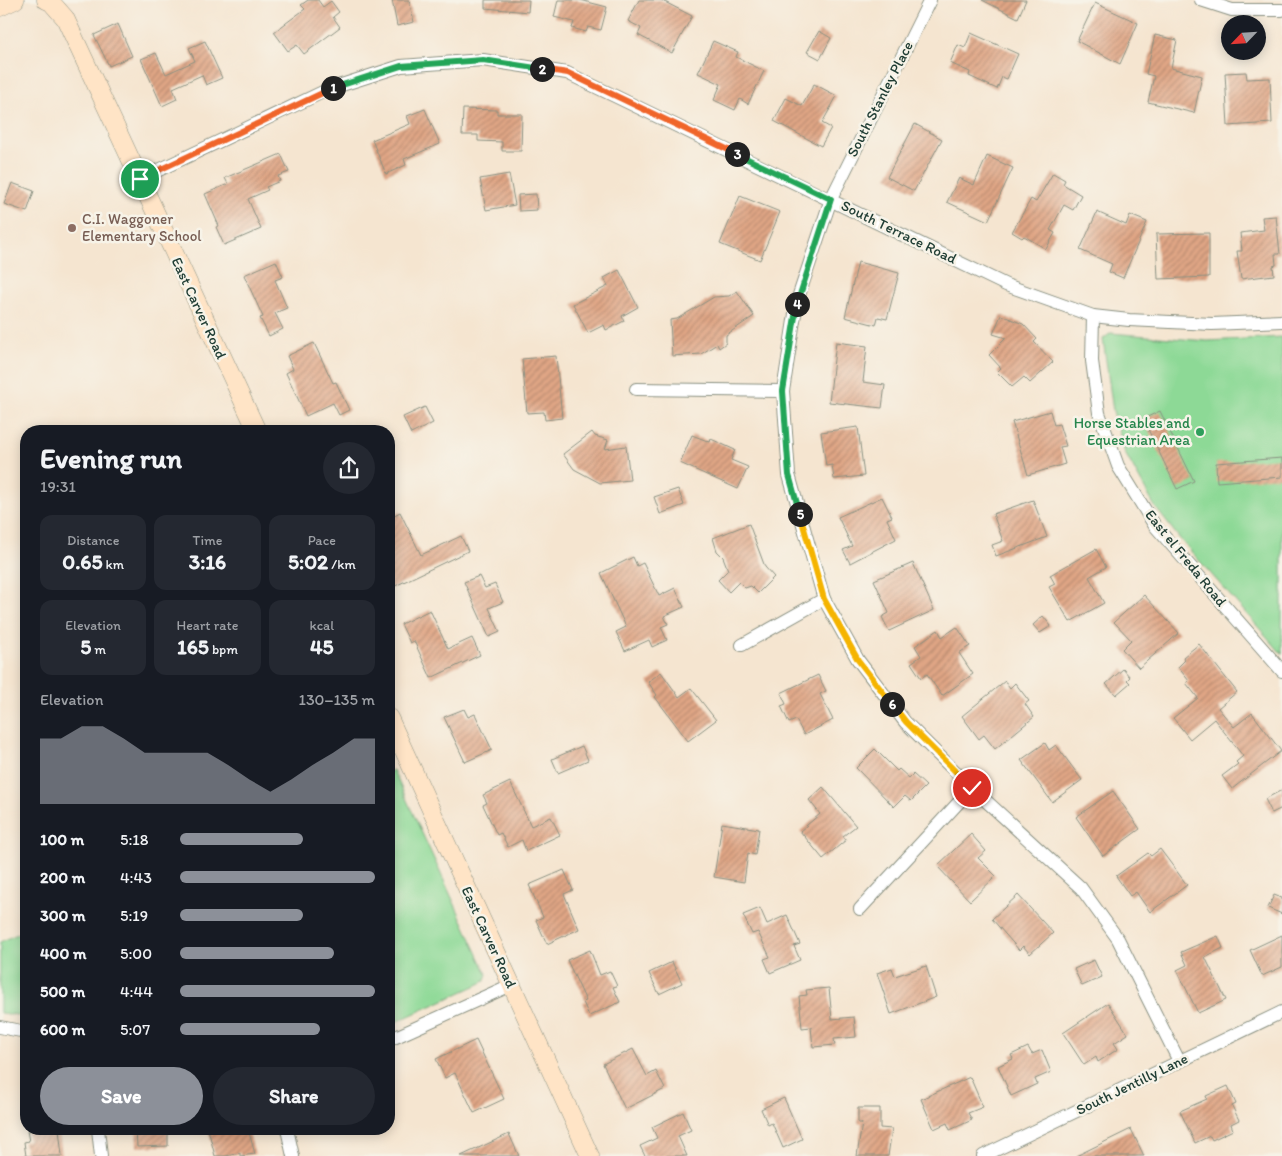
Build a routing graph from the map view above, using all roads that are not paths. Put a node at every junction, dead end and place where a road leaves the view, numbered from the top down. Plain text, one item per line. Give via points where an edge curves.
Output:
1 (15, 0) edge
2 (46, 0) edge
3 (930, 0) edge
4 (1201, 0) edge
5 (0, 7) edge
6 (1282, 10) edge
7 (140, 179) junction
8 (831, 199) junction
9 (1093, 316) junction
10 (1282, 321) edge
11 (636, 389) dead end
12 (783, 391) junction
13 (254, 425) edge
14 (824, 599) junction
15 (742, 645) dead end
16 (1282, 671) edge
17 (395, 731) edge
18 (972, 788) junction
19 (860, 909) dead end
20 (511, 985) junction
21 (1282, 1012) edge
22 (0, 1026) edge
23 (20, 1031) edge
24 (395, 1037) edge
25 (1178, 1061) junction
26 (99, 1135) edge
27 (288, 1135) edge
28 (102, 1156) edge
29 (293, 1156) edge
30 (590, 1156) edge
31 (983, 1156) edge

1 - 5 street
2 - 7 street, East Carver Road via 65,18
3 - 8 street, South Stanley Place
4 - 6 street via 1232,10
7 - 8 street, South Terrace Road via 329,89 401,66 483,60 568,73
7 - 13 street, East Carver Road
8 - 9 street, South Terrace Road via 1006,285
8 - 12 street, South Stanley Place via 798,301
9 - 10 street, South Terrace Road via 1212,324
9 - 16 street, East el Freda Road via 1092,361 1099,413 1118,466 1155,526
11 - 12 street
12 - 14 street, South Stanley Place via 789,475
14 - 15 street
14 - 18 street, South Stanley Place via 858,660 906,722
17 - 20 street, East Carver Road
18 - 19 street
18 - 25 street, South Stanley Place via 1081,888 1118,939
20 - 24 street
20 - 30 street, East Carver Road
21 - 25 street, South Jentilly Lane
22 - 23 street
25 - 31 street, South Jentilly Lane
26 - 28 street
27 - 29 street

